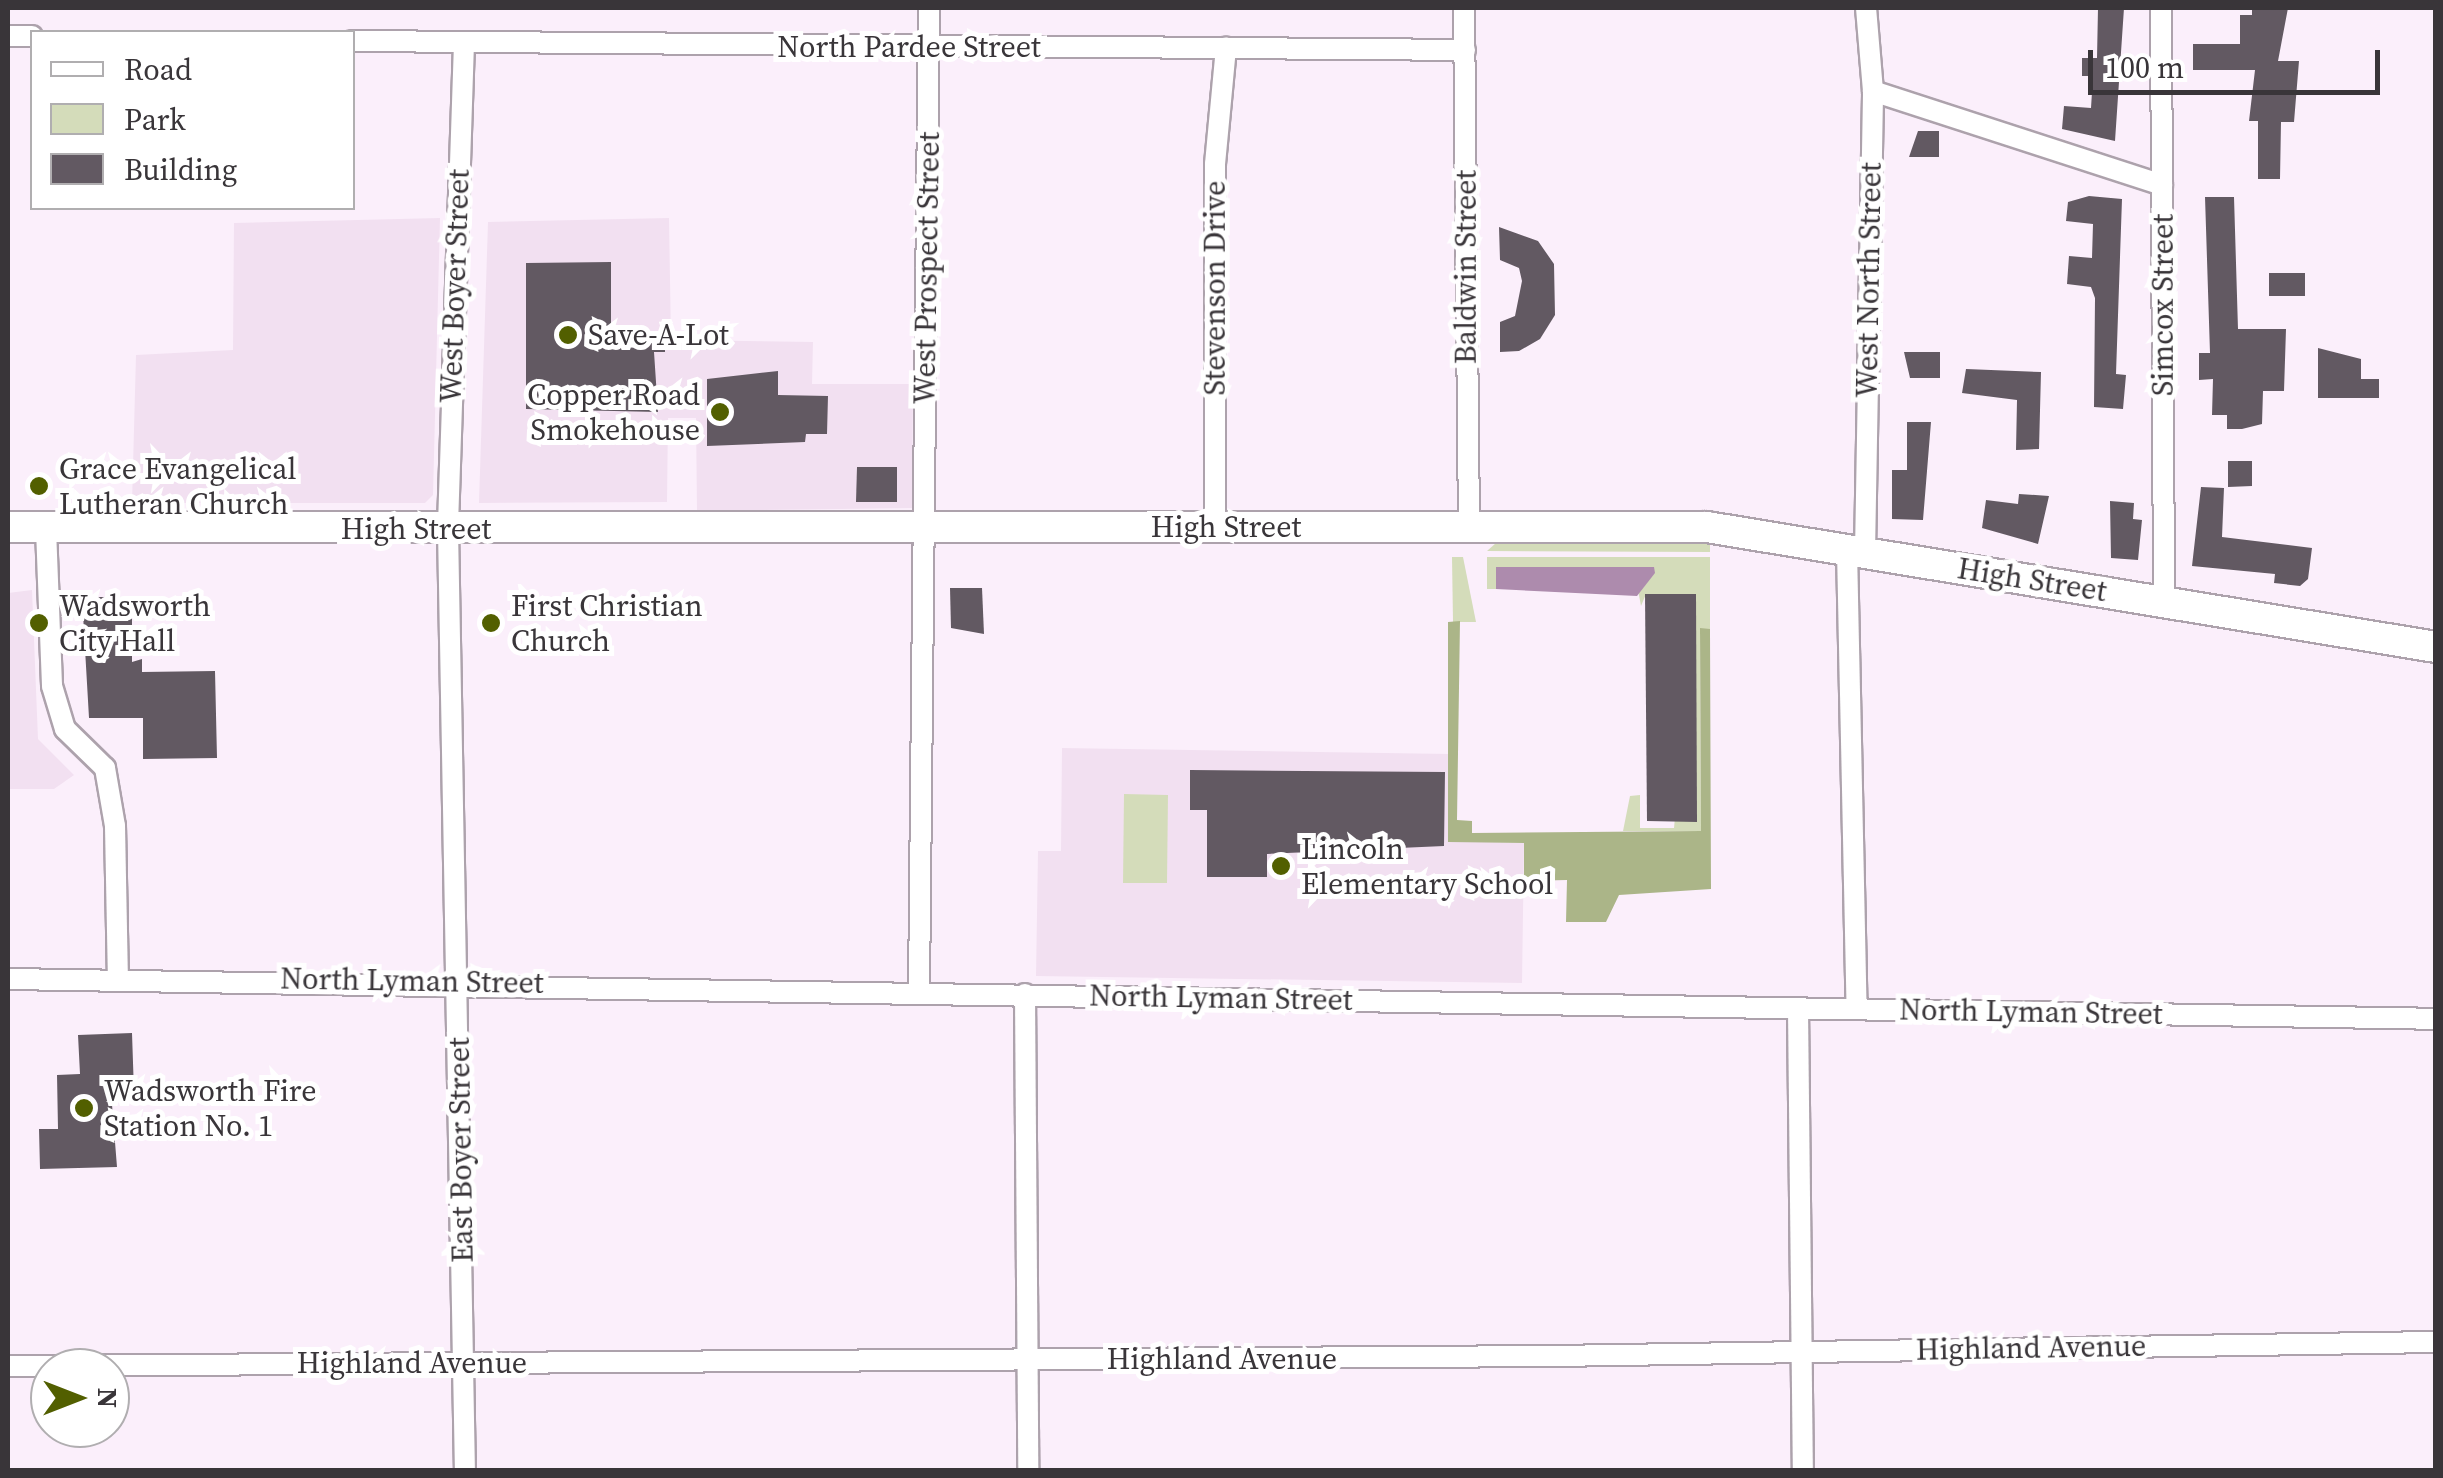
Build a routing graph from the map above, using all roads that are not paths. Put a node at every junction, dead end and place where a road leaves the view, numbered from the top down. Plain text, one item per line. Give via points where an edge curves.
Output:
1 (929, 8) edge
2 (1464, 8) edge
3 (1866, 8) edge
4 (2161, 8) edge
5 (355, 41) edge
6 (464, 43) junction
7 (929, 48) junction
8 (1226, 48) junction
9 (1465, 50) junction
10 (1873, 91) junction
11 (2162, 184) junction
12 (8, 526) edge
13 (1468, 526) junction
14 (1215, 528) junction
15 (46, 529) junction
16 (448, 529) junction
17 (926, 529) junction
18 (1856, 551) junction
19 (2164, 602) junction
20 (2436, 647) edge
21 (118, 976) junction
22 (8, 979) edge
23 (458, 982) junction
24 (919, 992) junction
25 (1025, 994) junction
26 (1798, 1008) junction
27 (1857, 1009) junction
28 (2436, 1019) edge
29 (2436, 1342) edge
30 (1802, 1352) junction
31 (1028, 1360) junction
32 (464, 1363) junction
33 (8, 1366) edge
34 (465, 1470) edge
35 (1028, 1470) edge
36 (1803, 1470) edge

1 - 7 street, West Prospect Street
2 - 9 street, Baldwin Street
3 - 10 street, West North Street
4 - 11 street, Simcox Street
5 - 6 street, North Pardee Street
6 - 7 street, North Pardee Street
6 - 16 street, West Boyer Street
7 - 8 street, North Pardee Street
7 - 17 street, West Prospect Street
8 - 9 street, North Pardee Street
8 - 14 street, Stevenson Drive via 1215,164
9 - 13 street, Baldwin Street
10 - 11 street
10 - 18 street, West North Street
11 - 19 street, Simcox Street
12 - 15 main road, High Street
13 - 14 main road, High Street
13 - 18 main road, High Street via 1707,527
14 - 17 main road, High Street
15 - 16 main road, High Street
15 - 21 street via 52,686 65,729 105,768 115,826
16 - 17 main road, High Street
16 - 23 street, East Boyer Street
17 - 24 street, West Prospect Street
18 - 19 main road, High Street
18 - 27 street, West North Street
19 - 20 main road, High Street
21 - 22 street, North Lyman Street
21 - 23 street, North Lyman Street
23 - 24 street, North Lyman Street
23 - 32 street, East Boyer Street
24 - 25 street, North Lyman Street
25 - 26 street, North Lyman Street
25 - 31 street
26 - 27 street, North Lyman Street
26 - 30 street
27 - 28 street, North Lyman Street
29 - 30 street, Highland Avenue
30 - 31 street, Highland Avenue
30 - 36 street
31 - 32 street, Highland Avenue
31 - 35 street
32 - 33 street, Highland Avenue
32 - 34 street, East Boyer Street

